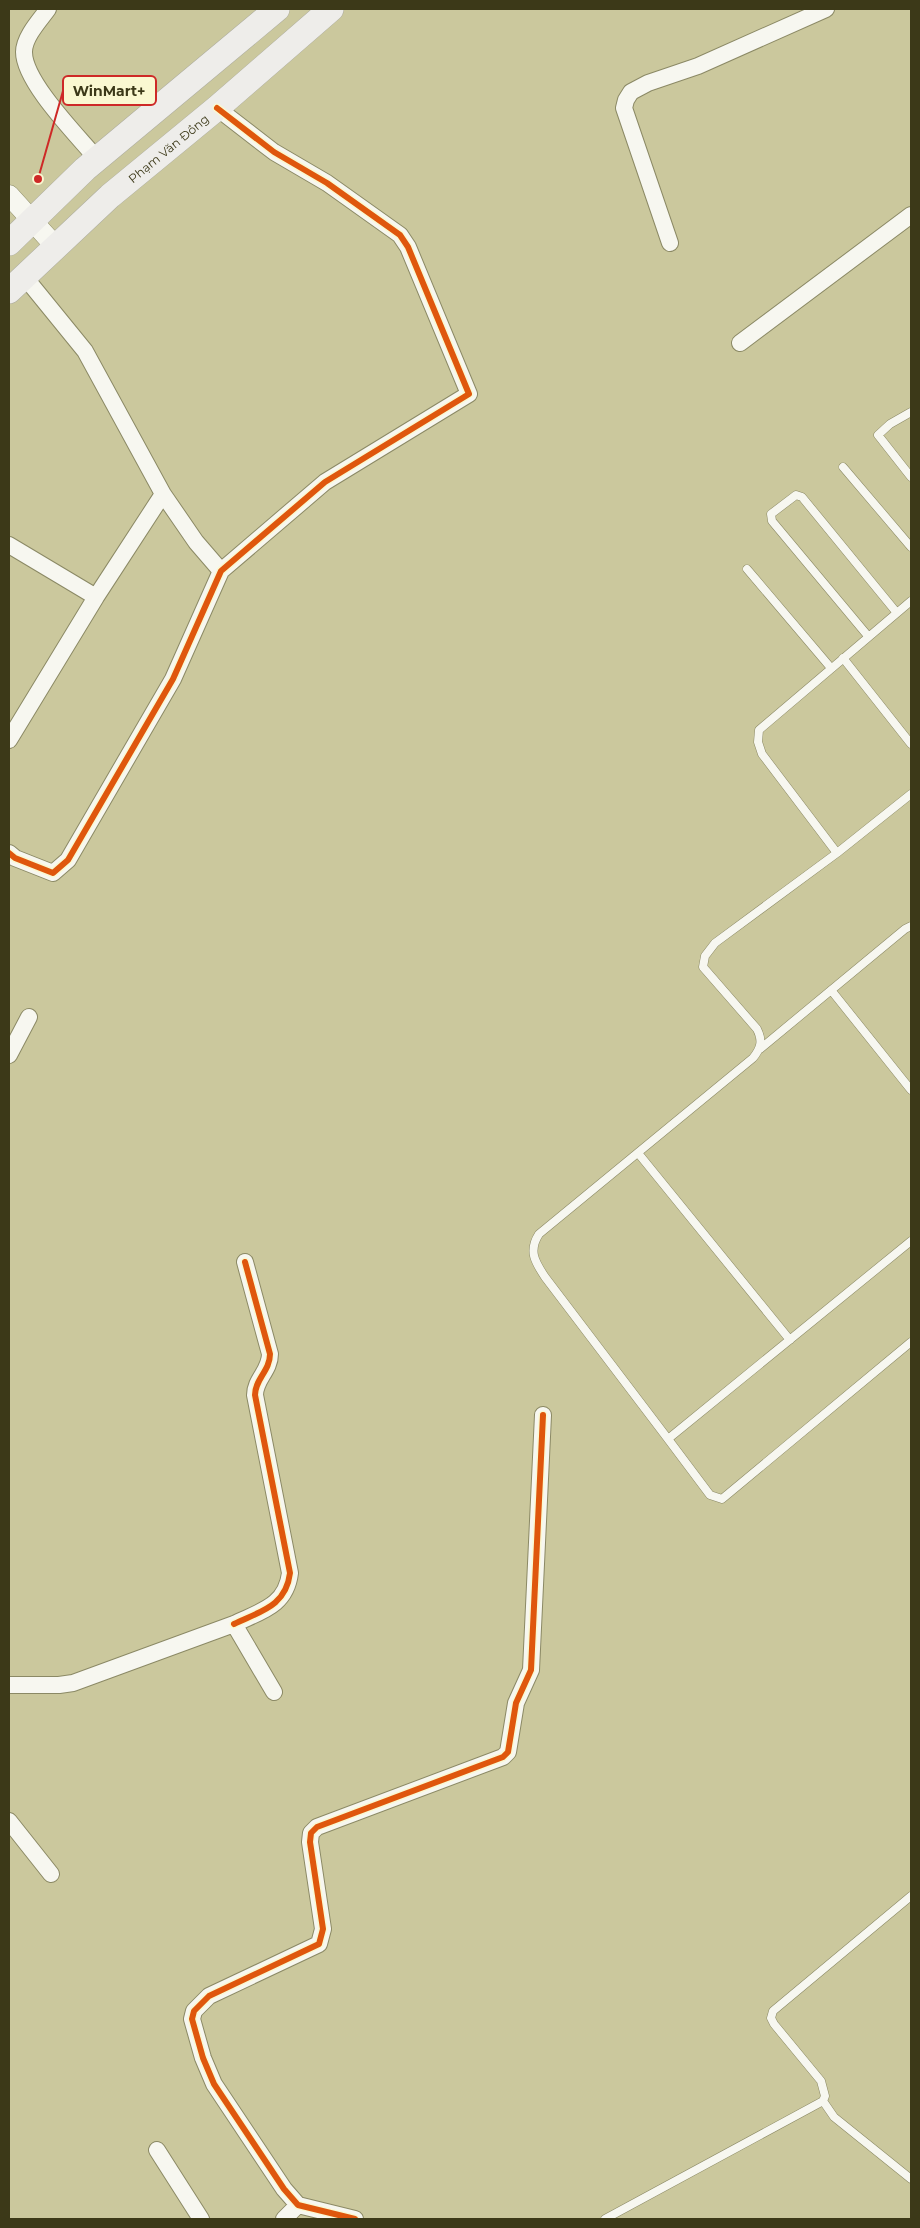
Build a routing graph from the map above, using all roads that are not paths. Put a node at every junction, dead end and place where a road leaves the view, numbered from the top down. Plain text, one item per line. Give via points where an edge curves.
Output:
1 (48, 9) edge
2 (331, 9) edge
3 (826, 9) edge
4 (269, 11) edge
5 (217, 108) junction
6 (97, 159) junction
7 (9, 195) edge
8 (911, 215) edge
9 (32, 221) junction
10 (9, 243) edge
11 (670, 243) dead end
12 (56, 247) junction
13 (16, 283) edge
14 (740, 343) dead end
15 (911, 412) edge
16 (843, 467) dead end
17 (911, 477) edge
18 (163, 494) junction
19 (9, 545) edge
20 (911, 547) edge
21 (747, 569) dead end
22 (221, 570) junction
23 (96, 597) junction
24 (911, 601) edge
25 (896, 613) junction
26 (868, 636) junction
27 (843, 658) junction
28 (831, 668) junction
29 (9, 740) edge
30 (911, 744) edge
31 (911, 794) edge
32 (837, 853) junction
33 (11, 860) edge
34 (911, 926) edge
35 (831, 990) junction
36 (28, 1017) dead end
37 (760, 1049) junction
38 (9, 1055) edge
39 (911, 1090) edge
40 (638, 1152) junction
41 (911, 1241) edge
42 (245, 1262) dead end
43 (790, 1340) junction
44 (911, 1342) edge
45 (543, 1415) dead end
46 (668, 1439) junction
47 (234, 1624) junction
48 (9, 1685) edge
49 (274, 1692) dead end
50 (9, 1821) edge
51 (51, 1874) dead end
52 (911, 1896) edge
53 (823, 2101) junction
54 (157, 2150) dead end
55 (911, 2179) edge
56 (298, 2205) junction
57 (201, 2219) edge
58 (284, 2219) edge
59 (355, 2219) edge
60 (605, 2219) edge

1 - 6 street via 30,34 24,51 27,68 38,88
2 - 5 main road, Phạm Văn Đồng
3 - 11 street via 631,92 624,108
4 - 6 main road
5 - 12 main road, Phạm Văn Đồng via 110,196
5 - 22 street via 274,152 327,183 400,235 470,394 325,482
6 - 9 main road
7 - 9 street
8 - 14 street
9 - 10 main road
9 - 12 street
12 - 13 main road, Phạm Văn Đồng
13 - 18 street via 85,351
15 - 17 lane via 878,435
16 - 20 lane
18 - 22 street via 196,542
18 - 23 street
19 - 23 street
21 - 28 lane
22 - 33 street via 173,678 68,860 53,874
23 - 29 street
24 - 25 lane
25 - 26 lane
25 - 26 lane via 802,497 796,494 771,514 772,521
26 - 27 lane
27 - 28 lane
27 - 30 lane
28 - 32 lane via 759,730 758,742 762,754
31 - 32 lane
32 - 37 lane via 715,943 705,956 703,967 762,1038
34 - 35 lane
35 - 37 lane
35 - 39 lane
36 - 38 street
37 - 40 lane
40 - 43 lane
40 - 46 lane via 539,1234 532,1249 534,1260 545,1278
41 - 43 lane
42 - 47 street via 270,1354 268,1369 254,1395 290,1573 288,1586 277,1602
43 - 46 lane
44 - 46 lane via 722,1499 710,1495
45 - 56 street via 531,1670 516,1703 508,1752 503,1757 317,1827 311,1833 310,1842 323,1929 319,1944 209,1996 194,2010 192,2020 214,2084
47 - 48 street via 73,1682
47 - 49 street
50 - 51 street
52 - 53 lane via 773,2011 771,2018 774,2024 820,2081 825,2096
53 - 55 lane via 834,2117
53 - 60 lane
54 - 57 street
56 - 58 street
56 - 59 street

